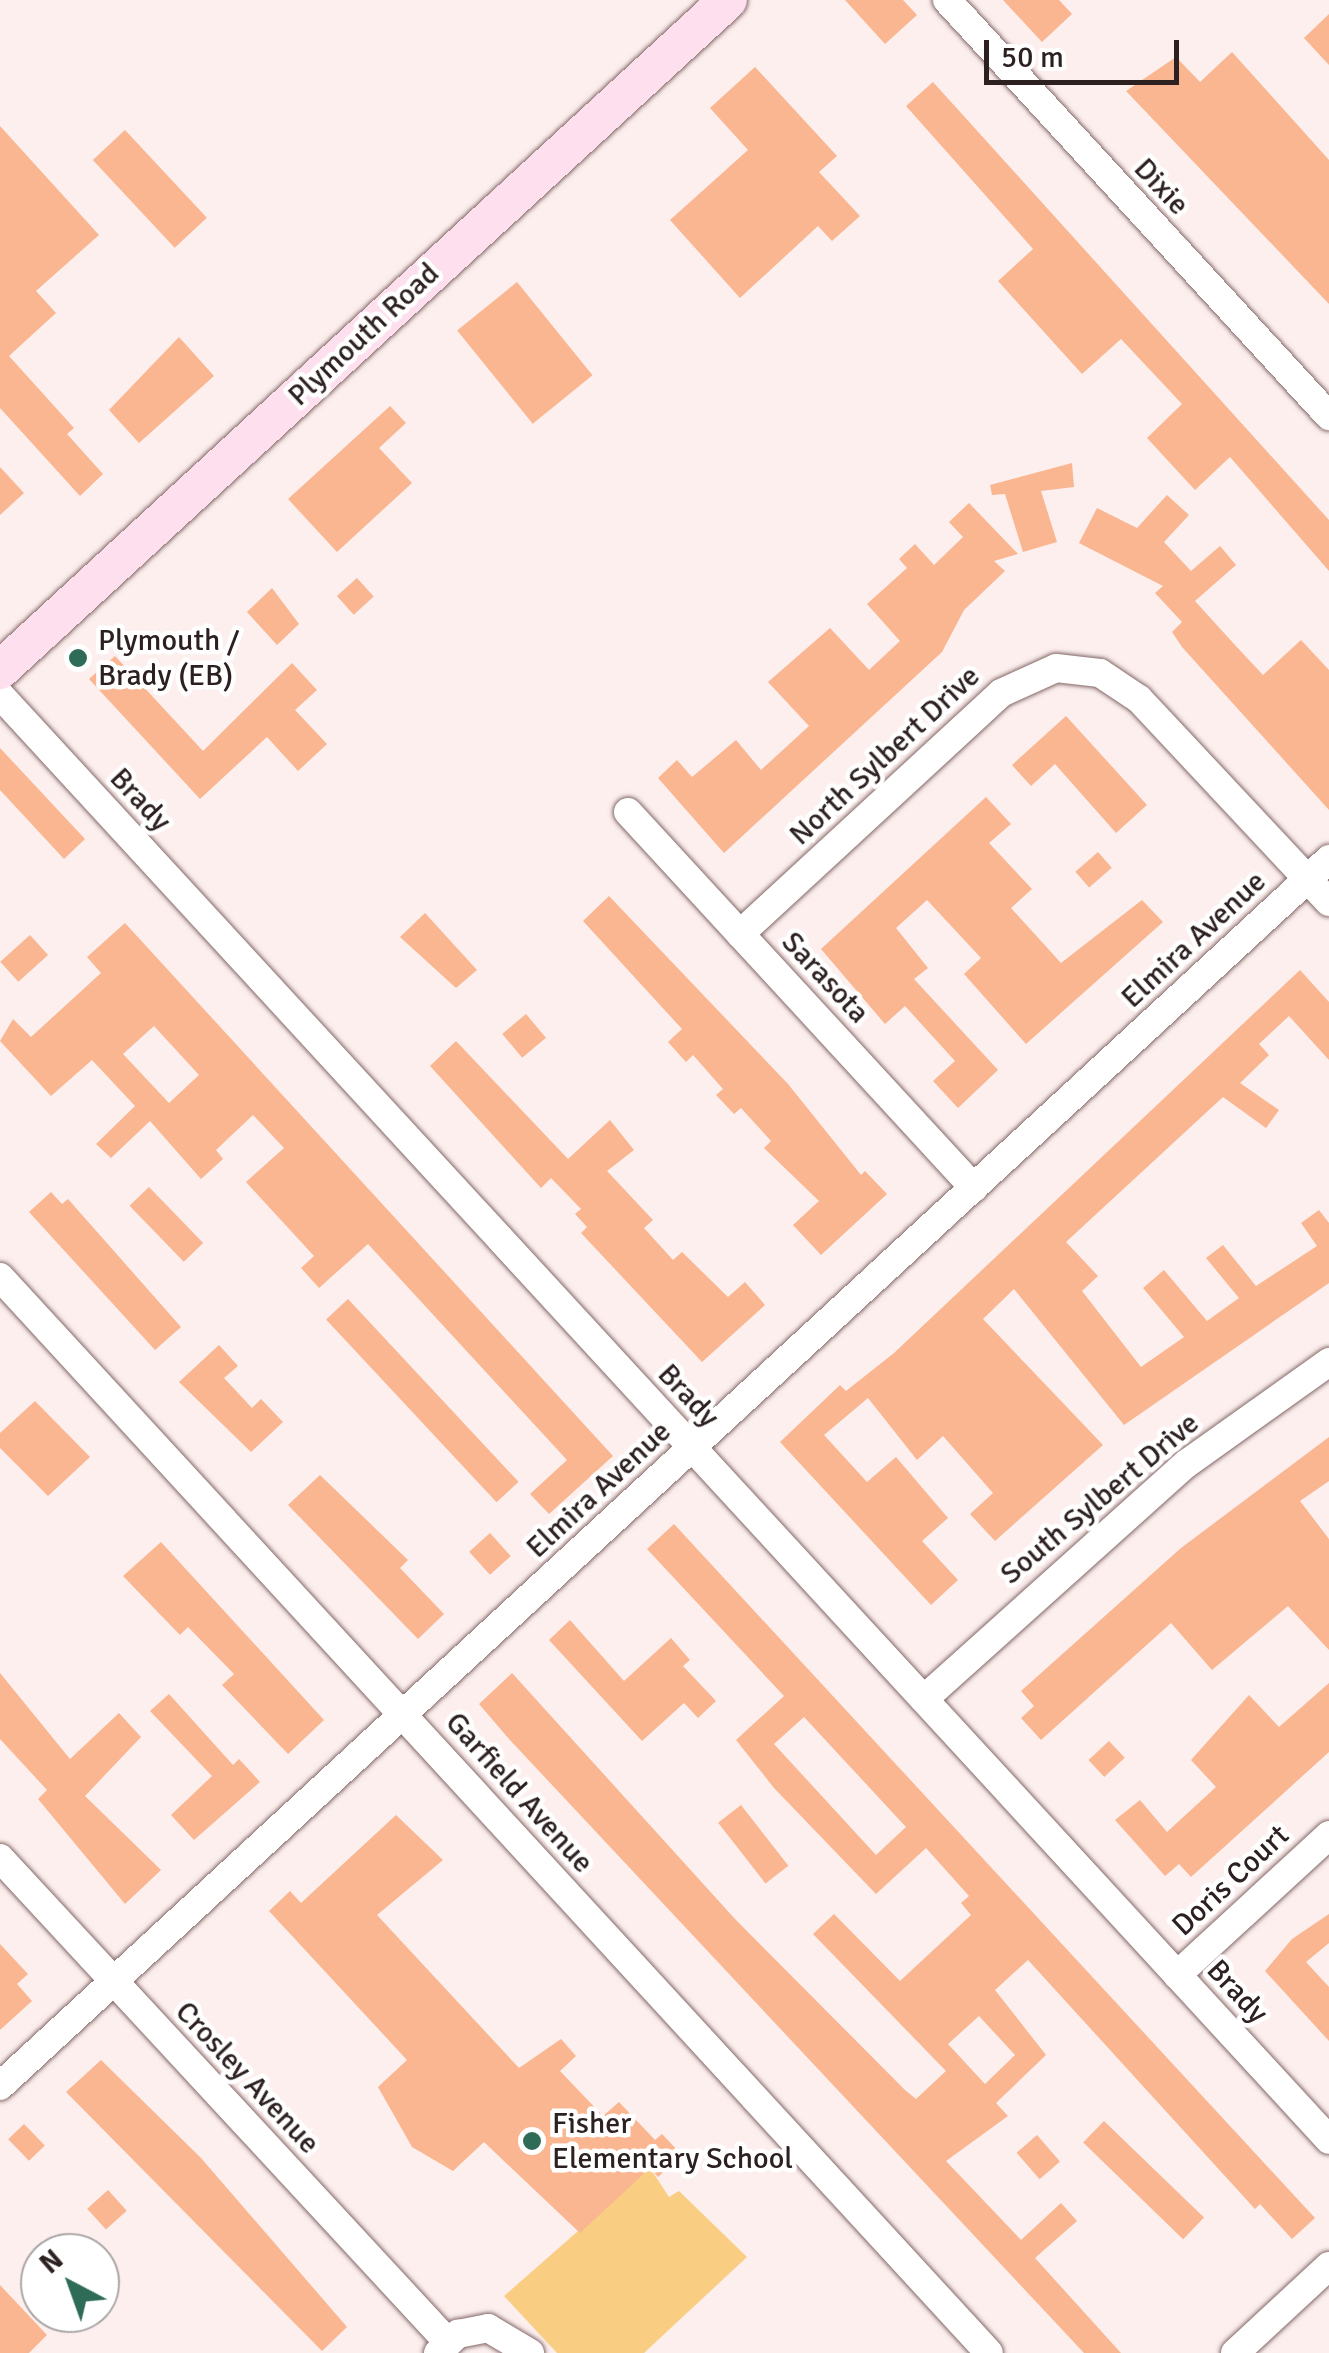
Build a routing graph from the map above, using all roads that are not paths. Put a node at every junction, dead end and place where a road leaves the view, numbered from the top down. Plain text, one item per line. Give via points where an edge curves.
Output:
1 (728, 0) edge
2 (947, 0) edge
3 (1329, 416) edge
4 (0, 670) edge
5 (0, 695) edge
6 (628, 812) dead end
7 (1329, 859) edge
8 (1308, 879) junction
9 (1329, 902) edge
10 (740, 934) junction
11 (974, 1188) junction
12 (0, 1278) edge
13 (1329, 1362) edge
14 (693, 1448) junction
15 (924, 1700) junction
16 (403, 1715) junction
17 (1329, 1835) edge
18 (0, 1858) edge
19 (1177, 1975) junction
20 (114, 1982) junction
21 (0, 2086) edge
22 (1329, 2140) edge
23 (1329, 2266) edge
24 (443, 2347) edge
25 (530, 2353) edge
26 (989, 2353) edge
27 (1235, 2353) edge

1 - 4 main road, Plymouth Road
2 - 3 street, Dixie
5 - 14 street, Brady
6 - 10 street, Sarasota
7 - 8 street, Elmira Avenue
8 - 9 street
8 - 10 street, North Sylbert Drive via 1140,700 1100,674 1056,668 1001,693
8 - 11 street, Elmira Avenue
10 - 11 street, Sarasota
11 - 14 street, Elmira Avenue
12 - 16 street, Garfield Avenue
13 - 15 street, South Sylbert Drive via 1186,1464
14 - 15 street, Brady
14 - 16 street, Elmira Avenue
15 - 19 street, Brady
16 - 20 street, Elmira Avenue
16 - 26 street, Garfield Avenue
17 - 19 street, Doris Court
18 - 20 street, Crosley Avenue
19 - 22 street, Brady
20 - 21 street, Elmira Avenue
20 - 24 street, Crosley Avenue
23 - 27 street
24 - 25 street via 488,2328

